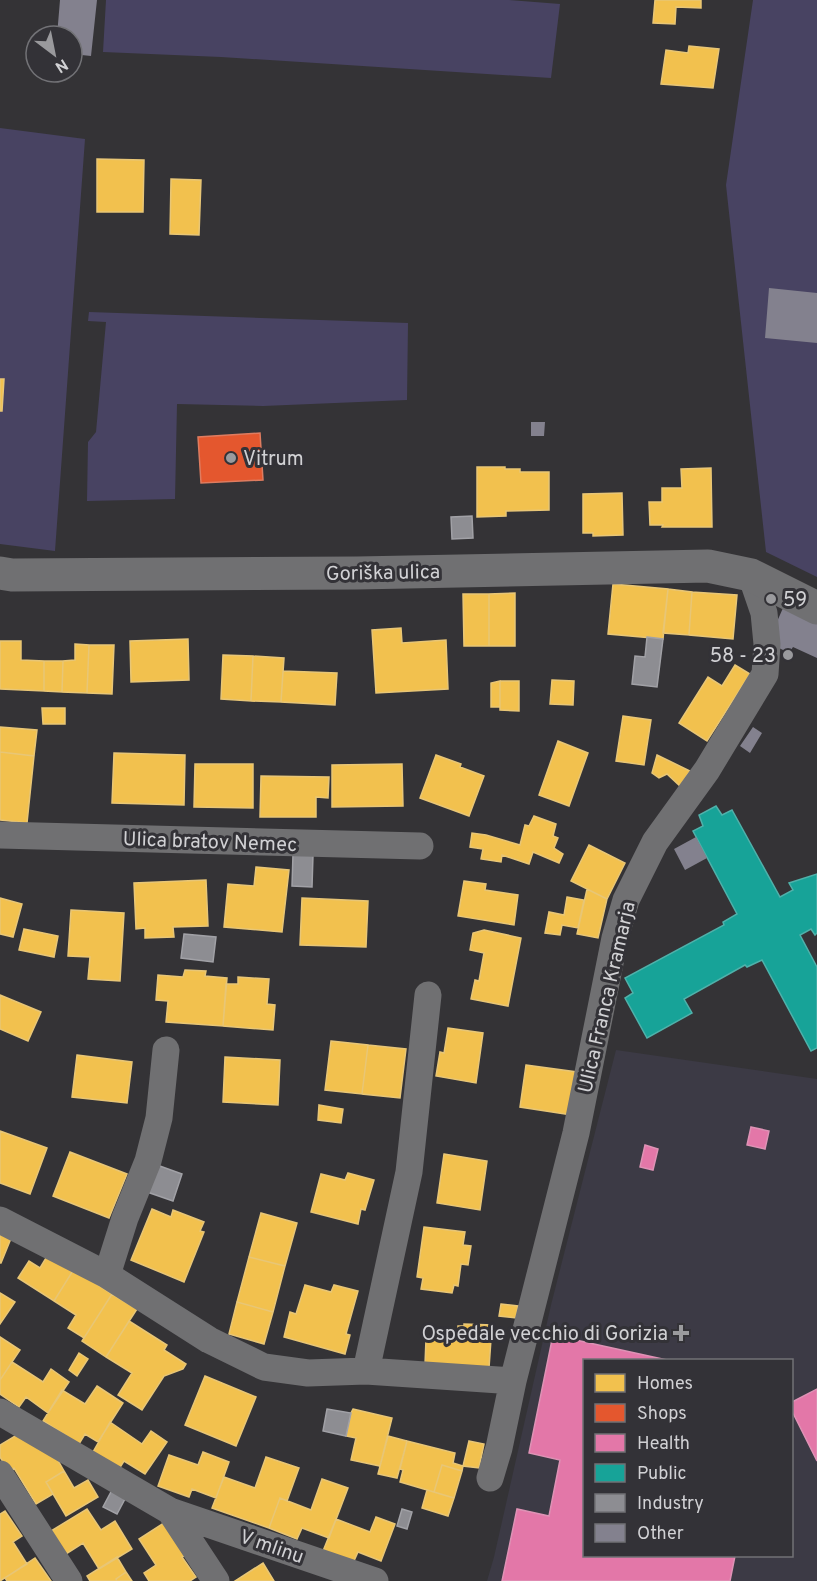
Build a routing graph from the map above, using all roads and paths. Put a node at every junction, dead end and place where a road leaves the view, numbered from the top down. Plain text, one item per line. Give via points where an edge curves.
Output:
1 (0, 573) edge
2 (757, 578) junction
3 (817, 608) edge
4 (0, 835) edge
5 (420, 846) dead end
6 (428, 995) dead end
7 (166, 1050) dead end
8 (0, 1220) edge
9 (107, 1275) junction
10 (366, 1371) junction
11 (513, 1381) junction
12 (0, 1412) edge
13 (0, 1474) edge
14 (490, 1478) dead end
15 (170, 1511) junction
16 (69, 1581) edge
17 (216, 1581) edge
18 (375, 1581) edge

1 - 2 street, Goriška ulica via 321,573 708,566
2 - 3 street, Goriška ulica
2 - 11 street, Ulica Franca Kramarja via 767,644 765,674 707,770 655,842 626,900 576,1133
4 - 5 street, Ulica bratov Nemec
6 - 10 street via 409,1172
7 - 9 street via 159,1119
8 - 9 street
9 - 10 street via 209,1340 264,1367 308,1373
10 - 11 street
11 - 14 street, Ulica Franca Kramarja
12 - 15 street, V mlinu
13 - 16 street
15 - 17 street, V mlinu
15 - 18 street, V mlinu

